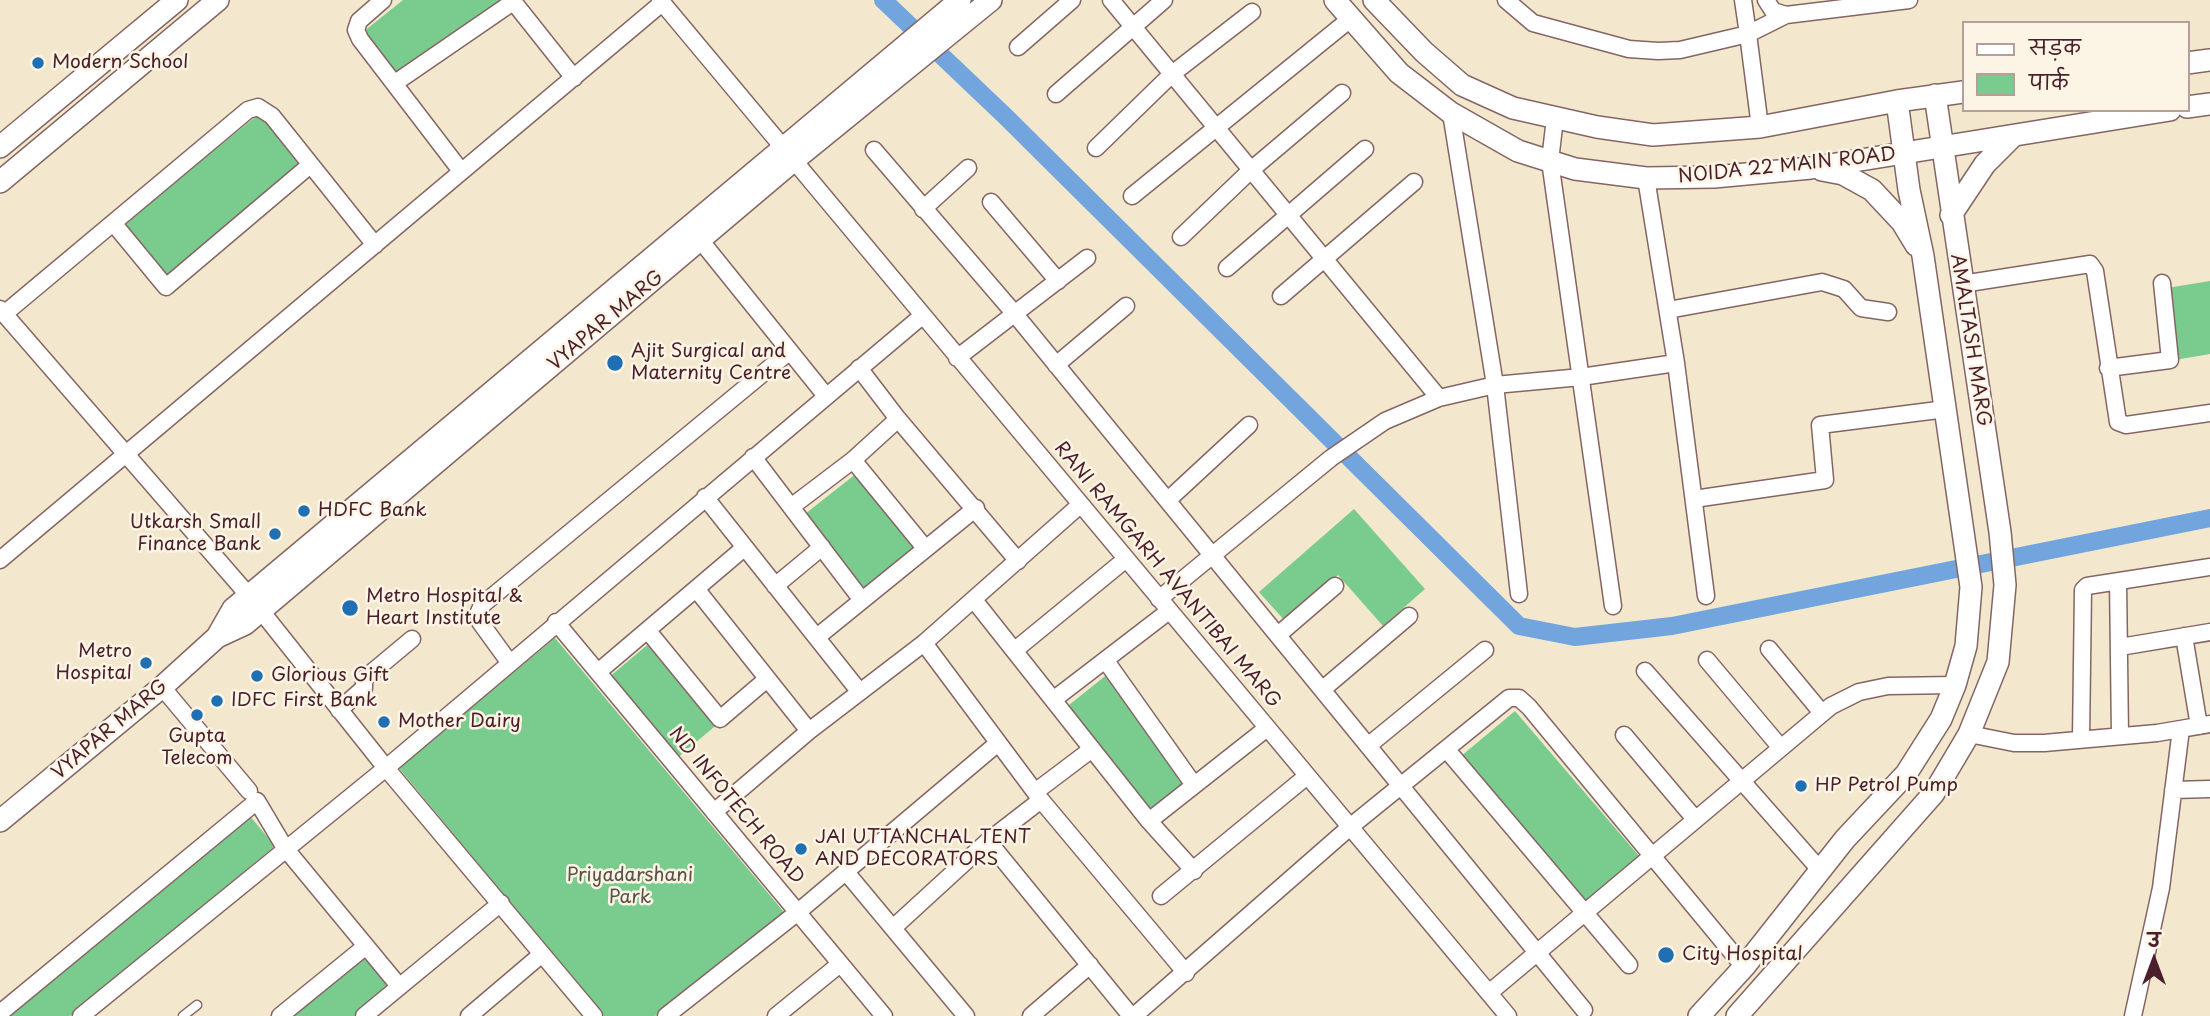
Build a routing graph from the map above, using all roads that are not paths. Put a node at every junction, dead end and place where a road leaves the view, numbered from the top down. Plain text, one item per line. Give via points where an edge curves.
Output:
1 (177, 0) edge
2 (218, 0) edge
3 (383, 0) edge
4 (960, 0) edge
5 (991, 0) edge
6 (1072, 0) edge
7 (1111, 0) edge
8 (1164, 0) edge
9 (1335, 0) edge
10 (1374, 0) edge
11 (1507, 0) edge
12 (1743, 0) edge
13 (1766, 0) edge
14 (1909, 0) edge
15 (512, 1) edge
16 (661, 2) edge
17 (1252, 12) dead end
18 (1786, 15) junction
19 (1349, 20) junction
20 (1132, 25) junction
21 (944, 27) junction
22 (1748, 34) junction
23 (1018, 47) dead end
24 (2210, 60) edge
25 (2189, 63) edge
26 (1172, 74) junction
27 (574, 78) junction
28 (395, 83) junction
29 (1962, 92) edge
30 (1342, 93) dead end
31 (1056, 94) dead end
32 (1935, 95) junction
33 (1897, 101) junction
34 (2210, 104) edge
35 (2189, 107) edge
36 (2158, 112) edge
37 (1451, 113) junction
38 (1555, 118) junction
39 (1217, 125) junction
40 (1760, 127) junction
41 (2012, 137) junction
42 (0, 147) edge
43 (1096, 148) dead end
44 (1365, 149) dead end
45 (1941, 149) junction
46 (874, 150) dead end
47 (1904, 155) junction
48 (788, 156) junction
49 (1550, 162) junction
50 (309, 166) junction
51 (1811, 168) junction
52 (968, 169) dead end
53 (1251, 170) junction
54 (461, 171) junction
55 (1646, 178) junction
56 (0, 182) edge
57 (1414, 182) dead end
58 (1132, 196) dead end
59 (991, 202) dead end
60 (923, 209) junction
61 (1290, 215) junction
62 (1951, 215) junction
63 (114, 224) junction
64 (1181, 237) dead end
65 (701, 241) junction
66 (375, 245) junction
67 (1923, 256) junction
68 (1087, 258) dead end
69 (1322, 259) junction
70 (1227, 268) dead end
71 (1058, 281) junction
72 (2162, 283) dead end
73 (1962, 284) junction
74 (1281, 296) dead end
75 (1126, 306) dead end
76 (1668, 310) junction
77 (1888, 312) dead end
78 (1014, 313) junction
79 (922, 316) junction
80 (4, 320) edge
81 (790, 351) junction
82 (957, 358) junction
83 (1676, 363) junction
84 (1056, 365) junction
85 (859, 368) junction
86 (2108, 368) junction
87 (1581, 377) junction
88 (1495, 385) junction
89 (826, 396) junction
90 (1438, 398) junction
91 (1946, 409) junction
92 (2210, 413) edge
93 (898, 419) junction
94 (1248, 425) dead end
95 (126, 454) junction
96 (753, 457) junction
97 (853, 460) junction
98 (705, 497) junction
99 (1694, 499) junction
100 (1168, 500) junction
101 (1080, 505) junction
102 (791, 507) junction
103 (976, 508) junction
104 (744, 548) junction
105 (822, 548) junction
106 (925, 548) junction
107 (1212, 555) junction
108 (1126, 559) junction
109 (0, 560) edge
110 (1018, 561) junction
111 (2210, 567) edge
112 (2118, 581) junction
113 (775, 586) junction
114 (1335, 586) dead end
115 (697, 590) junction
116 (1519, 594) dead end
117 (1706, 596) dead end
118 (861, 599) junction
119 (974, 600) junction
120 (254, 605) junction
121 (1164, 605) junction
122 (1613, 606) dead end
123 (1409, 616) dead end
124 (556, 622) junction
125 (648, 631) junction
126 (2210, 632) edge
127 (1278, 635) junction
128 (2184, 636) junction
129 (817, 637) junction
130 (412, 639) dead end
131 (925, 643) junction
132 (2120, 647) junction
133 (1769, 649) dead end
134 (1015, 650) junction
135 (1485, 650) dead end
136 (1707, 660) dead end
137 (1106, 661) junction
138 (509, 662) junction
139 (1645, 671) dead end
140 (598, 672) junction
141 (766, 678) junction
142 (1955, 685) junction
143 (162, 687) junction
144 (1323, 689) junction
145 (859, 691) junction
146 (1053, 700) junction
147 (339, 710) junction
148 (1822, 713) junction
149 (2204, 725) edge
150 (1267, 728) junction
151 (2181, 729) junction
152 (809, 731) junction
153 (1969, 734) junction
154 (1624, 735) dead end
155 (2120, 736) junction
156 (2081, 739) junction
157 (998, 743) junction
158 (1369, 745) junction
159 (1781, 748) junction
160 (1092, 749) junction
161 (1447, 750) junction
162 (386, 768) junction
163 (1307, 776) junction
164 (1740, 782) junction
165 (1194, 785) junction
166 (1402, 786) junction
167 (2210, 789) edge
168 (2173, 790) junction
169 (248, 791) dead end
170 (1038, 796) junction
171 (714, 811) junction
172 (1695, 819) junction
173 (0, 821) edge
174 (1149, 821) junction
175 (1350, 827) junction
176 (1845, 839) junction
177 (988, 841) junction
178 (285, 848) junction
179 (1650, 856) junction
180 (1872, 862) junction
181 (1194, 871) junction
182 (1821, 871) junction
183 (846, 872) junction
184 (1161, 896) dead end
185 (501, 902) junction
186 (798, 912) junction
187 (1585, 914) junction
188 (893, 928) junction
189 (366, 946) junction
190 (1538, 952) junction
191 (542, 954) junction
192 (840, 964) junction
193 (1090, 965) junction
194 (1629, 965) dead end
195 (1744, 967) junction
196 (1186, 973) junction
197 (400, 986) junction
198 (1489, 993) junction
199 (197, 1005) dead end
200 (1584, 1010) dead end
201 (0, 1013) edge
202 (586, 1013) edge
203 (785, 1013) edge
204 (81, 1016) edge
205 (183, 1016) edge
206 (280, 1016) edge
207 (364, 1016) edge
208 (469, 1016) edge
209 (666, 1016) edge
210 (884, 1016) edge
211 (965, 1016) edge
212 (1031, 1016) edge
213 (1133, 1016) edge
214 (1508, 1016) edge
215 (1699, 1016) edge
216 (1737, 1016) edge
217 (2133, 1016) edge

1 - 42 street
2 - 56 street
3 - 28 street via 366,13 356,30
4 - 21 street, VYAPAR MARG
5 - 21 street, VYAPAR MARG
6 - 23 street
7 - 20 street
8 - 20 street
9 - 19 street, NOIDA 22 MAIN ROAD
10 - 38 street via 1462,85 1513,108
11 - 22 street via 1533,23 1629,49 1681,50
12 - 22 street
13 - 18 street via 1773,11
14 - 18 street
15 - 27 street
15 - 28 street
16 - 27 street
16 - 48 street, RANI RAMGARH AVANTIBAI MARG
17 - 26 street
18 - 22 street
19 - 37 street, NOIDA 22 MAIN ROAD via 1399,73
19 - 39 street
20 - 26 street
20 - 31 street
21 - 48 street, VYAPAR MARG
22 - 40 street
24 - 25 street
26 - 39 street
26 - 43 street
27 - 54 street
28 - 54 street
29 - 32 street
30 - 53 street
32 - 33 street
32 - 45 street, AMALTASH MARG
33 - 40 street
33 - 47 street, AMALTASH MARG
34 - 35 street
36 - 41 street, NOIDA 22 MAIN ROAD
37 - 49 street, NOIDA 22 MAIN ROAD via 1518,151
37 - 88 street
38 - 40 street via 1653,135
38 - 49 street
39 - 53 street
39 - 58 street
41 - 45 street, NOIDA 22 MAIN ROAD
41 - 62 street via 1985,164
44 - 61 street
45 - 47 street, NOIDA 22 MAIN ROAD
45 - 62 street, AMALTASH MARG
46 - 60 street
47 - 51 street, NOIDA 22 MAIN ROAD
47 - 67 street, AMALTASH MARG
48 - 65 street, VYAPAR MARG
48 - 79 street, RANI RAMGARH AVANTIBAI MARG
48 - 120 street, VYAPAR MARG
49 - 55 street, NOIDA 22 MAIN ROAD
49 - 87 street
50 - 63 street via 265,109 248,110
50 - 63 street via 166,287
50 - 66 street
51 - 55 street, NOIDA 22 MAIN ROAD
51 - 67 street via 1843,174 1872,190 1902,222
52 - 60 street
53 - 61 street
53 - 64 street
54 - 66 street
55 - 76 street
57 - 69 street
59 - 71 street
60 - 78 street
61 - 69 street
61 - 70 street
62 - 73 street, AMALTASH MARG
63 - 80 street
65 - 81 street
65 - 120 street, VYAPAR MARG
66 - 95 street
67 - 91 street, AMALTASH MARG
68 - 71 street
69 - 74 street
69 - 90 street
71 - 78 street
72 - 86 street via 2170,360
73 - 86 street via 2090,264 2095,271
73 - 153 street, AMALTASH MARG via 2004,585 1998,662
75 - 84 street
76 - 77 street via 1822,282 1844,289 1861,308
76 - 83 street
78 - 82 street
78 - 84 street
79 - 82 street, RANI RAMGARH AVANTIBAI MARG
79 - 85 street
80 - 95 street
81 - 89 street
81 - 138 street via 482,605 480,622
82 - 101 street, RANI RAMGARH AVANTIBAI MARG
83 - 87 street
83 - 99 street
84 - 100 street
85 - 89 street
85 - 93 street
86 - 92 street via 2118,422 2126,425
87 - 88 street
87 - 122 street
88 - 90 street
88 - 116 street
89 - 96 street
90 - 107 street via 1360,436
91 - 99 street via 1820,425 1825,480
91 - 142 street, AMALTASH MARG via 1971,587 1966,646
93 - 97 street
93 - 103 street
94 - 100 street
95 - 109 street
95 - 120 street
96 - 98 street
96 - 102 street
97 - 102 street
97 - 106 street
98 - 104 street
98 - 124 street
99 - 117 street
100 - 107 street
101 - 108 street, RANI RAMGARH AVANTIBAI MARG
101 - 110 street
102 - 105 street
103 - 106 street
103 - 110 street
104 - 113 street
104 - 115 street
105 - 113 street
105 - 118 street
106 - 118 street
107 - 121 street
107 - 127 street
108 - 121 street, RANI RAMGARH AVANTIBAI MARG
108 - 134 street
110 - 119 street
111 - 112 street
112 - 132 street
112 - 156 street via 2083,590
113 - 129 street
114 - 127 street
115 - 125 street
115 - 141 street
118 - 129 street
119 - 131 street
119 - 134 street
120 - 143 street, VYAPAR MARG via 226,618 217,636
120 - 147 street
121 - 137 street
121 - 150 street, RANI RAMGARH AVANTIBAI MARG
123 - 144 street
124 - 138 street
124 - 140 street, ND INFOTECH ROAD
125 - 140 street
125 - 141 street via 720,719
126 - 128 street
127 - 144 street
128 - 132 street
128 - 149 street
129 - 145 street
130 - 147 street via 364,678 364,688
131 - 145 street
131 - 157 street
132 - 155 street
133 - 148 street
134 - 146 street
135 - 158 street
136 - 159 street
137 - 146 street
137 - 165 street
138 - 162 street
139 - 164 street
140 - 171 street, ND INFOTECH ROAD
141 - 152 street
142 - 148 street via 1888,686 1859,692
142 - 176 street, AMALTASH MARG via 1941,719 1906,774
143 - 169 street
143 - 173 street, VYAPAR MARG
144 - 158 street
145 - 152 street
146 - 160 street
147 - 162 street
148 - 159 street
149 - 151 street
150 - 163 street, RANI RAMGARH AVANTIBAI MARG
150 - 165 street
151 - 155 street
151 - 168 street
152 - 171 street
153 - 156 street via 2014,743
153 - 180 street, AMALTASH MARG via 1934,793
154 - 172 street
155 - 156 street
157 - 170 street
157 - 183 street
158 - 166 street
159 - 164 street
160 - 170 street
160 - 174 street
161 - 166 street
161 - 179 street via 1499,704 1519,698
161 - 187 street
162 - 178 street
162 - 185 street
163 - 175 street, RANI RAMGARH AVANTIBAI MARG
163 - 181 street
164 - 172 street
164 - 182 street
165 - 174 street
166 - 175 street
166 - 190 street
167 - 168 street
168 - 217 street via 2161,888
170 - 177 street
170 - 196 street
171 - 186 street, ND INFOTECH ROAD
172 - 179 street
174 - 181 street
175 - 196 street
175 - 198 street, RANI RAMGARH AVANTIBAI MARG
176 - 180 street
176 - 182 street, AMALTASH MARG
177 - 188 street
177 - 193 street
178 - 189 street
178 - 201 street via 257,800
178 - 204 street
179 - 187 street
179 - 195 street
180 - 216 street, AMALTASH MARG
181 - 184 street
182 - 195 street, AMALTASH MARG
183 - 186 street
183 - 188 street
185 - 191 street
185 - 197 street
186 - 192 street, ND INFOTECH ROAD
186 - 209 street
187 - 190 street
187 - 194 street
188 - 211 street
189 - 197 street
189 - 206 street
190 - 198 street
190 - 200 street
191 - 202 street
191 - 208 street
192 - 203 street
192 - 210 street, ND INFOTECH ROAD
193 - 212 street
193 - 213 street
195 - 215 street, AMALTASH MARG
196 - 213 street
197 - 207 street
198 - 214 street, RANI RAMGARH AVANTIBAI MARG
199 - 205 lane

